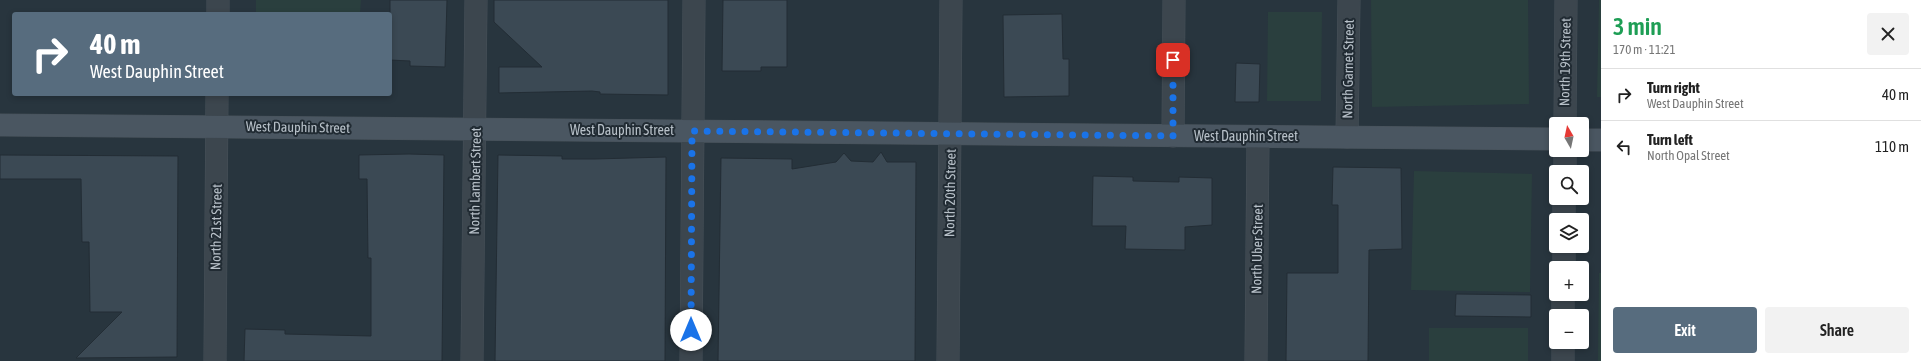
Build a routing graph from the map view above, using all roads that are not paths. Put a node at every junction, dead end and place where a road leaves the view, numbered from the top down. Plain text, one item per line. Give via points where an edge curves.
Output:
1 (218, 0) edge
2 (476, 0) edge
3 (694, 0) edge
4 (951, 0) edge
5 (1174, 0) edge
6 (1348, 0) edge
7 (1566, 0) edge
8 (218, 12) edge
9 (217, 96) edge
10 (1565, 117) edge
11 (0, 125) edge
12 (217, 126) junction
13 (475, 129) junction
14 (692, 131) junction
15 (950, 133) junction
16 (1173, 136) junction
17 (1258, 137) junction
18 (1347, 137) junction
19 (1549, 139) edge
20 (1589, 140) edge
21 (1601, 140) edge
22 (1563, 349) edge
23 (215, 361) edge
24 (472, 361) edge
25 (691, 361) edge
26 (948, 361) edge
27 (1256, 361) edge
28 (1563, 361) edge

1 - 8 street
2 - 13 street, North Lambert Street
3 - 14 street
4 - 15 street, North 20th Street
5 - 16 street
6 - 18 street, North Garnet Street
7 - 10 street, North 19th Street
9 - 12 street, North 21st Street
11 - 12 street, West Dauphin Street
12 - 13 street, West Dauphin Street
12 - 23 street, North 21st Street
13 - 14 street, West Dauphin Street
13 - 24 street, North Lambert Street
14 - 15 street, West Dauphin Street
14 - 25 street
15 - 16 street, West Dauphin Street
15 - 26 street, North 20th Street
16 - 17 street, West Dauphin Street
17 - 18 street, West Dauphin Street
17 - 27 street, North Uber Street
18 - 19 street, West Dauphin Street
20 - 21 street
22 - 28 street

